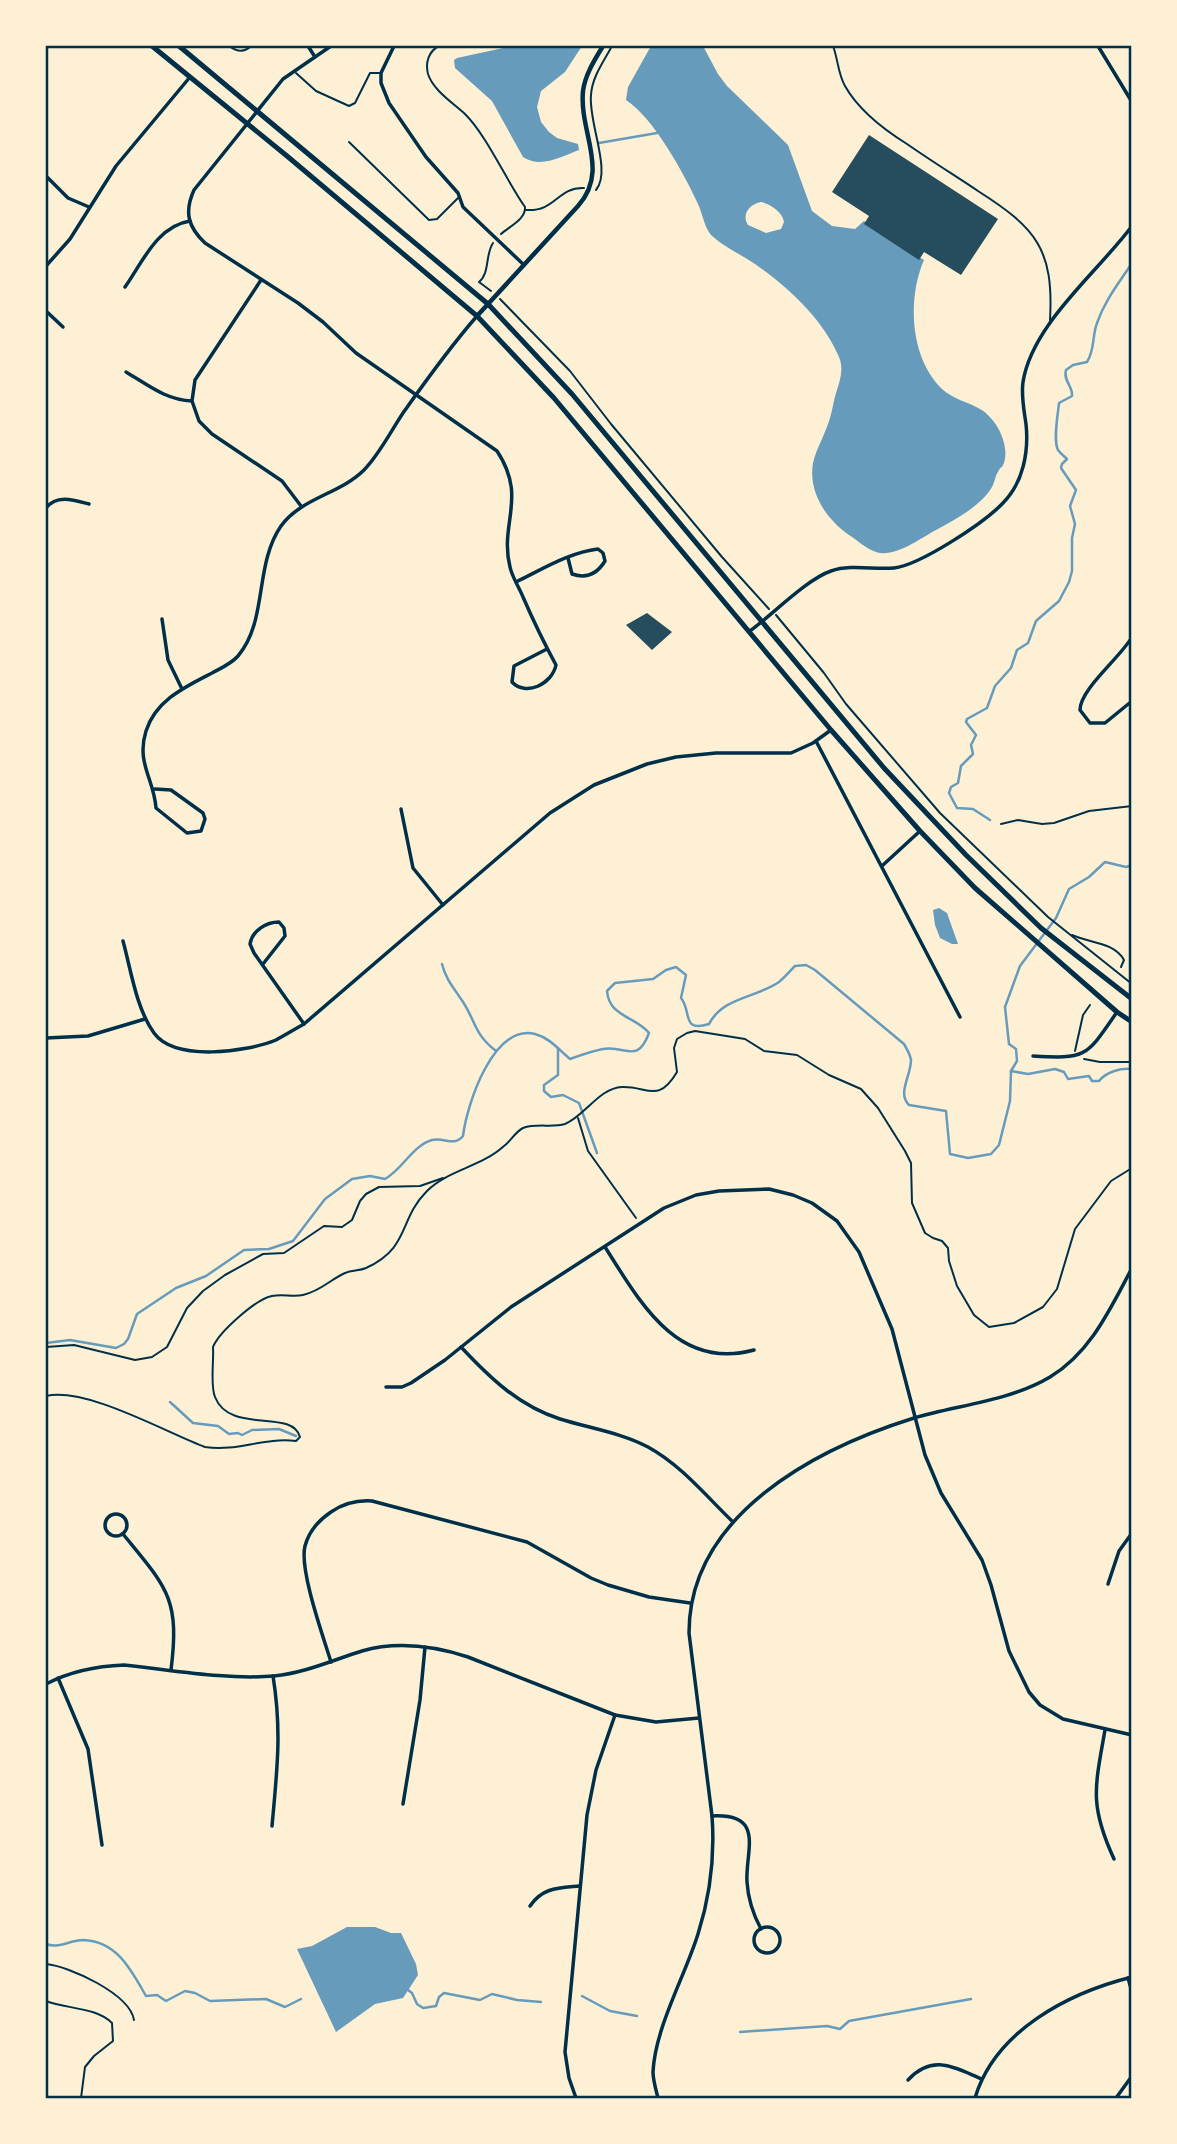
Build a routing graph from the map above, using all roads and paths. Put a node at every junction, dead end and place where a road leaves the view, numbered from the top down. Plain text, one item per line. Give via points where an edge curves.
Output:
1 (152, 46) edge
2 (179, 46) edge
3 (229, 46) edge
4 (251, 46) edge
5 (308, 46) edge
6 (331, 46) edge
7 (394, 46) edge
8 (439, 46) edge
9 (603, 46) edge
10 (834, 46) edge
11 (1098, 46) edge
12 (315, 57) junction
13 (294, 70) junction
14 (381, 74) junction
15 (190, 77) junction
16 (1132, 102) edge
17 (257, 109) junction
18 (246, 123) junction
19 (349, 142) dead end
20 (46, 176) edge
21 (460, 197) junction
22 (89, 207) junction
23 (190, 221) junction
24 (1132, 226) edge
25 (496, 239) junction
26 (524, 265) junction
27 (46, 266) edge
28 (261, 280) junction
29 (125, 287) dead end
30 (489, 290) dead end
31 (503, 302) dead end
32 (488, 304) junction
33 (46, 311) edge
34 (477, 316) junction
35 (1050, 325) junction
36 (63, 327) dead end
37 (126, 372) dead end
38 (416, 395) junction
39 (192, 401) junction
40 (89, 504) dead end
41 (301, 506) junction
42 (46, 508) edge
43 (568, 558) junction
44 (516, 582) junction
45 (774, 613) junction
46 (162, 619) dead end
47 (763, 622) junction
48 (750, 632) junction
49 (1132, 637) edge
50 (547, 649) junction
51 (182, 689) junction
52 (1132, 701) edge
53 (831, 730) junction
54 (816, 741) junction
55 (155, 789) junction
56 (1132, 806) edge
57 (401, 809) dead end
58 (1001, 824) dead end
59 (919, 831) junction
60 (883, 865) junction
61 (443, 905) junction
62 (1068, 933) junction
63 (123, 941) dead end
64 (263, 964) junction
65 (1121, 967) dead end
66 (1132, 984) edge
67 (1132, 999) edge
68 (1090, 1005) dead end
69 (1117, 1012) junction
70 (960, 1017) dead end
71 (145, 1019) junction
72 (1132, 1022) edge
73 (304, 1024) junction
74 (46, 1038) edge
75 (1080, 1055) junction
76 (1033, 1056) dead end
77 (1132, 1062) edge
78 (577, 1117) junction
79 (1132, 1168) edge
80 (447, 1177) junction
81 (640, 1224) junction
82 (605, 1247) junction
83 (1132, 1268) edge
84 (461, 1347) junction
85 (46, 1348) edge
86 (754, 1350) dead end
87 (386, 1387) dead end
88 (46, 1396) edge
89 (916, 1418) junction
90 (733, 1522) junction
91 (1132, 1533) edge
92 (123, 1534) junction
93 (1108, 1584) dead end
94 (690, 1604) junction
95 (425, 1647) junction
96 (331, 1663) junction
97 (171, 1670) junction
98 (274, 1676) junction
99 (58, 1678) junction
100 (46, 1684) edge
101 (615, 1715) junction
102 (699, 1718) junction
103 (1105, 1730) junction
104 (1132, 1735) edge
105 (403, 1804) dead end
106 (712, 1816) junction
107 (272, 1826) dead end
108 (102, 1845) dead end
109 (1114, 1859) dead end
110 (580, 1886) junction
111 (530, 1906) dead end
112 (761, 1929) junction
113 (46, 1964) edge
114 (1130, 1978) edge
115 (1132, 1992) edge
116 (46, 2001) edge
117 (134, 2020) dead end
118 (1132, 2076) edge
119 (908, 2080) dead end
120 (983, 2080) junction
121 (81, 2098) edge
122 (576, 2098) edge
123 (658, 2098) edge
124 (975, 2098) edge
125 (1116, 2098) edge

1 - 15 main road
2 - 17 main road
3 - 4 lane via 240,51
5 - 12 street
6 - 12 street
7 - 14 street
8 - 25 path via 428,60 431,80 470,120 525,207 522,217
9 - 26 street via 583,91 594,173 591,189
10 - 35 lane via 841,80 868,115 1008,211 1032,233 1049,272
11 - 16 street
12 - 13 street
13 - 14 lane via 312,88 349,106 369,74
13 - 17 street
14 - 21 street via 395,112
15 - 18 main road
15 - 22 street via 116,166
17 - 18 street
17 - 32 main road
18 - 23 street via 194,190 188,204
18 - 34 main road
19 - 21 lane via 429,220 437,219
20 - 22 street via 68,198
21 - 25 street via 464,208
22 - 27 street
23 - 28 street via 205,243
23 - 29 street via 167,230 156,241
24 - 35 street
25 - 26 street
25 - 30 path via 479,282
26 - 32 street
28 - 38 street via 324,322 356,353
28 - 39 street via 195,380
31 - 45 path via 570,371 722,557
32 - 34 street
32 - 47 main road via 572,394
33 - 36 street
34 - 38 street
34 - 48 main road via 554,398
35 - 45 street via 1025,374 1025,460 1016,485 1002,504 922,560 898,568 834,570 815,579
37 - 39 street via 163,395
38 - 41 street via 365,469 345,485
38 - 44 street via 486,441 506,464 513,501 509,559
39 - 41 street via 199,421 212,434 282,481
40 - 42 street via 65,498
41 - 51 street via 270,543 245,646 229,664
43 - 43 street via 598,549 605,561 593,574 581,577 572,574
43 - 44 street
44 - 50 street
45 - 47 street
45 - 62 path via 898,766 975,848
46 - 51 street via 168,660
47 - 48 street
47 - 67 main road via 884,768 966,855 1051,937
48 - 53 main road
49 - 52 street via 1082,697 1080,710 1090,723 1105,723
50 - 50 street via 514,666 512,682 518,688 546,682 554,674 556,666
51 - 55 street via 160,707 146,729 144,764 147,780
53 - 54 street
53 - 59 main road
54 - 60 street
54 - 61 street via 791,753 676,757 594,785 550,813
55 - 55 street via 172,790 202,813 201,831 187,833 163,815 156,808
56 - 58 path via 1089,811 1054,824 1018,820
57 - 61 street via 413,868
59 - 60 street
59 - 69 main road via 975,888
60 - 70 street
61 - 73 street
62 - 65 path via 1113,949 1124,960
62 - 66 path
63 - 71 street
64 - 64 street via 250,940 269,923 279,922 285,936
64 - 73 street
68 - 75 path via 1074,1048
69 - 72 main road
69 - 75 street
71 - 73 street via 163,1042 202,1052 276,1040
71 - 74 street via 88,1035
75 - 76 street
75 - 77 path via 1087,1060
78 - 79 path via 615,1089 654,1092 666,1086 677,1072 677,1039 687,1033 745,1039 764,1051 797,1055 861,1090 878,1108 911,1163 912,1203 925,1233 948,1248 957,1286 974,1315 989,1327 1014,1323 1044,1307 1056,1289 1075,1229 1111,1181
78 - 80 path via 563,1125 521,1129 482,1163
78 - 81 path via 588,1151
80 - 85 path via 420,1186 379,1187 359,1201 352,1220 342,1227 324,1226 284,1253 263,1254 225,1275 202,1291 187,1308 167,1347 152,1357 135,1360 74,1345
80 - 88 path via 414,1207 390,1254 364,1269 344,1273 322,1289 260,1300 215,1342 212,1388 217,1402 237,1417 293,1427 300,1434 296,1441 272,1439 245,1447 205,1447 115,1408
81 - 82 street
81 - 89 street via 696,1195 755,1188 793,1195 825,1211 846,1232 863,1262 892,1329
82 - 84 street via 511,1307
82 - 86 street via 641,1304 673,1335 713,1353
83 - 89 street via 1092,1340 1052,1375 1032,1387
84 - 87 street via 411,1383
84 - 90 street via 496,1383 532,1407 659,1453
89 - 90 street via 866,1434 822,1456 752,1503
89 - 103 street via 933,1477 982,1560 1009,1651 1029,1692 1063,1719
90 - 94 street via 705,1559
91 - 93 street via 1119,1551
92 - 92 street via 125,1518 109,1516 106,1531
92 - 97 street via 157,1577 173,1610
94 - 96 street via 608,1585 527,1542 360,1500 321,1518 304,1547 304,1568
94 - 102 street
95 - 96 street via 383,1647
95 - 101 street via 468,1657
95 - 105 street
96 - 98 street
97 - 98 street
97 - 99 street via 106,1666
98 - 107 street via 280,1749
99 - 100 street
99 - 108 street via 88,1749
101 - 102 street via 656,1722
101 - 110 street via 589,1800
102 - 106 street
103 - 104 street
103 - 109 street via 1095,1801
106 - 112 street via 736,1818 747,1831 751,1849 747,1892
106 - 123 street via 706,1904 658,2041 653,2074
110 - 111 street via 549,1888
110 - 122 street via 565,2052
112 - 112 street via 754,1939 757,1947 767,1953 775,1950 780,1939 776,1932
113 - 117 path via 94,1982 125,2003
114 - 115 street
114 - 120 street via 1080,1995 1032,2022 1002,2048
116 - 121 path via 94,2013 112,2023 113,2041 85,2067
118 - 125 street
119 - 120 street via 925,2066 936,2064
120 - 124 street

